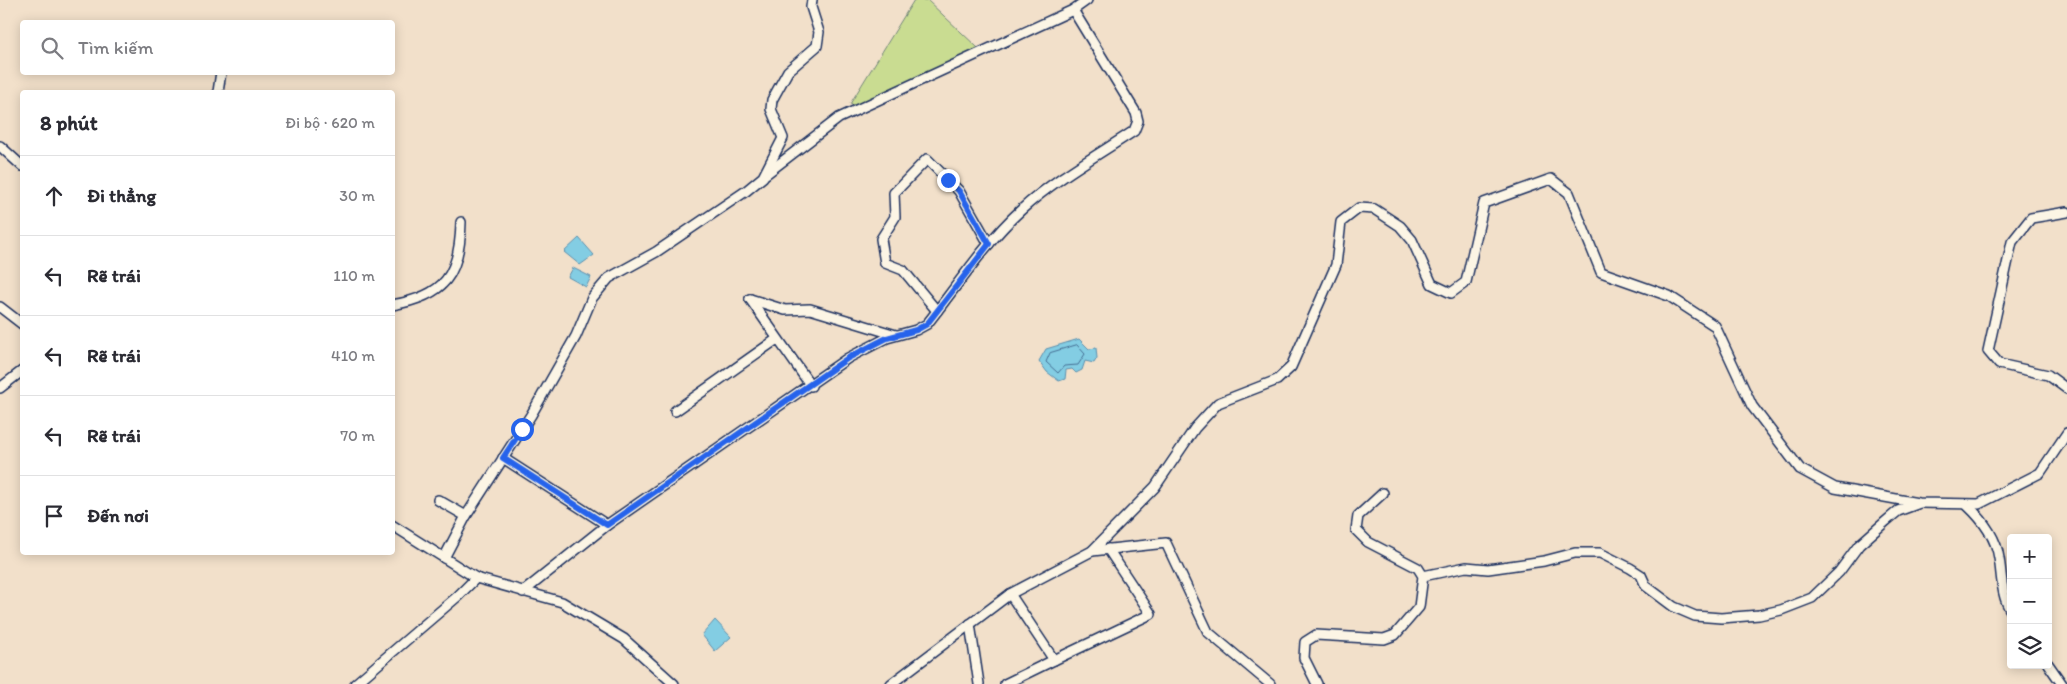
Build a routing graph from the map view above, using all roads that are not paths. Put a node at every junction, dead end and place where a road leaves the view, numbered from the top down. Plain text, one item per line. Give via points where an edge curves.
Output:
1 (812, 0) edge
2 (1087, 0) edge
3 (1073, 10) junction
4 (221, 75) edge
5 (218, 90) edge
6 (0, 146) edge
7 (20, 164) edge
8 (762, 177) junction
9 (2067, 212) edge
10 (461, 222) dead end
11 (989, 244) junction
12 (395, 305) edge
13 (0, 307) edge
14 (938, 311) junction
15 (20, 322) edge
16 (897, 336) junction
17 (778, 339) junction
18 (20, 373) edge
19 (810, 386) junction
20 (0, 388) edge
21 (2067, 389) edge
22 (675, 412) dead end
23 (2067, 433) edge
24 (503, 458) junction
25 (1384, 493) dead end
26 (438, 500) dead end
27 (1918, 504) junction
28 (1967, 505) junction
29 (466, 516) junction
30 (607, 525) junction
31 (395, 527) edge
32 (1108, 549) junction
33 (1092, 550) junction
34 (444, 558) junction
35 (1423, 576) junction
36 (476, 578) junction
37 (523, 592) junction
38 (1010, 594) junction
39 (2007, 605) edge
40 (970, 624) junction
41 (1054, 660) junction
42 (2052, 669) edge
43 (355, 684) edge
44 (674, 684) edge
45 (891, 684) edge
46 (979, 684) edge
47 (1005, 684) edge
48 (1270, 684) edge
49 (1317, 684) edge
50 (2062, 684) edge

1 - 8 street via 819,32 817,46 788,70 772,100 771,109 783,138
2 - 3 street
3 - 8 street via 839,118
3 - 11 street via 1136,114 1138,126 1030,202
4 - 5 street
6 - 7 street
8 - 24 street via 746,192 656,252 609,278 592,298 576,336
9 - 21 street via 2031,218 2012,242 1988,351 1999,364 2048,375
10 - 12 street via 455,264 448,280 431,294
11 - 14 street
11 - 14 street via 959,191 927,159 894,192 895,217 881,239 884,263 903,270
13 - 15 street
14 - 16 street via 927,324
16 - 17 street via 810,309 785,310 750,299
16 - 19 street via 848,358
17 - 19 street
17 - 22 street
18 - 20 street
19 - 30 street
23 - 28 street via 2040,473 1979,504
24 - 29 street
24 - 30 street
25 - 35 street via 1358,516 1356,530 1368,542 1418,568
26 - 29 street
27 - 28 street
27 - 33 street via 1835,488 1800,469 1752,406 1715,326 1669,296 1601,272 1569,193 1551,179 1484,203 1466,282 1451,293 1432,284 1412,240 1400,226 1374,209 1359,208 1341,222 1336,265 1291,367 1277,380 1218,403 1195,428 1155,487
27 - 35 street via 1898,511 1884,522 1812,598 1759,615 1695,616 1646,586 1641,575 1600,553 1575,553 1488,569 1466,566
28 - 39 street via 1982,519 1999,554
29 - 34 street
30 - 37 street
31 - 34 street
32 - 33 street
32 - 41 street via 1151,614
32 - 48 street via 1166,543 1208,632
33 - 38 street
34 - 36 street
35 - 49 street via 1419,607 1395,635 1384,639 1316,635 1305,642 1304,658
36 - 37 street
36 - 43 street
37 - 44 street via 555,599 624,639
38 - 40 street
38 - 41 street
40 - 45 street
40 - 46 street
41 - 47 street
42 - 50 street

